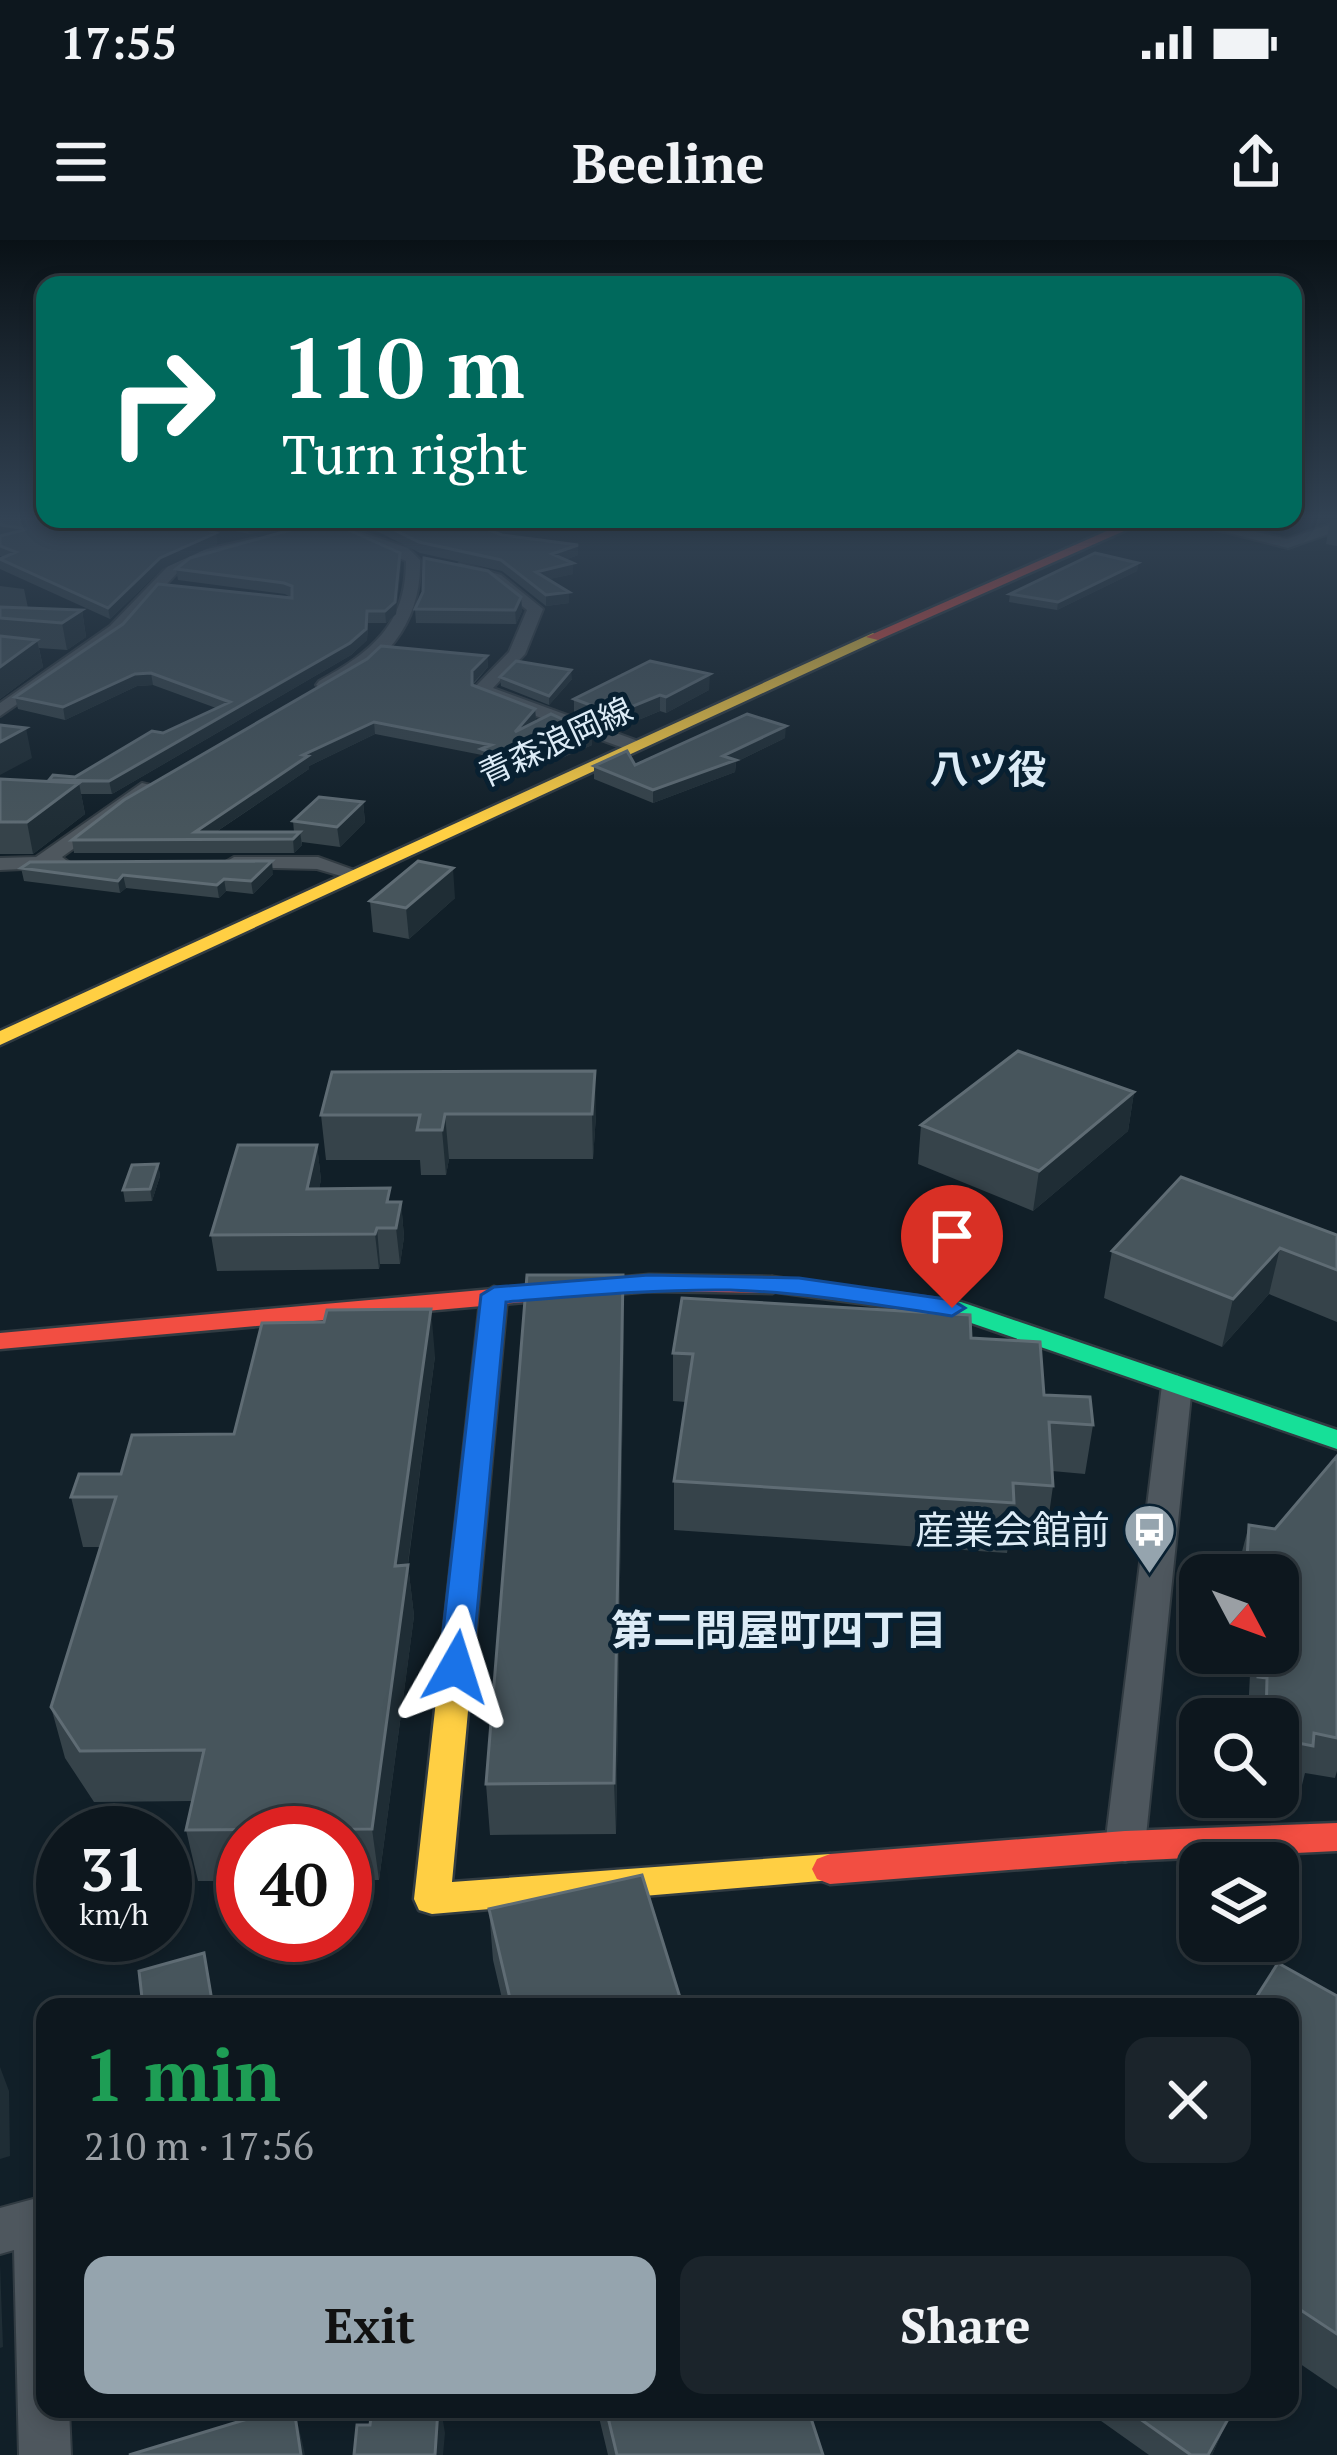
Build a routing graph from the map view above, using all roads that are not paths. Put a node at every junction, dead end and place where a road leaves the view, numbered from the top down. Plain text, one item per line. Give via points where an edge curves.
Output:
1 (122, 622) edge
2 (402, 622) edge
3 (530, 622) edge
4 (910, 622) edge
5 (92, 628) dead end
6 (116, 629) junction
7 (36, 657) edge
8 (72, 661) junction
9 (302, 698) edge
10 (0, 711) edge
11 (632, 745) junction
12 (165, 778) edge
13 (94, 805) dead end
14 (117, 806) junction
15 (41, 863) junction
16 (87, 863) edge
17 (202, 863) edge
18 (0, 864) edge
19 (355, 874) junction
20 (0, 1039) edge
21 (494, 1295) junction
22 (0, 1341) edge
23 (1177, 1385) junction
24 (1337, 1440) edge
25 (1337, 1837) edge
26 (1125, 1846) junction
27 (36, 2221) edge
28 (0, 2231) edge
29 (44, 2418) edge
30 (45, 2455) edge

1 - 6 street
2 - 9 street via 360,663
3 - 11 street via 517,654 482,690
4 - 11 main road, 青森浪岡線
5 - 6 street
6 - 8 street
7 - 8 street
8 - 10 street
11 - 19 main road, 青森浪岡線
12 - 14 street
13 - 14 street
14 - 15 street
15 - 16 street
15 - 18 street
17 - 19 street via 318,863
19 - 20 main road, 青森浪岡線
21 - 22 main road
21 - 23 main road via 730,1282 866,1294 952,1308
21 - 26 main road via 432,1899
23 - 24 main road
23 - 26 street
25 - 26 main road
27 - 28 street
29 - 30 street

